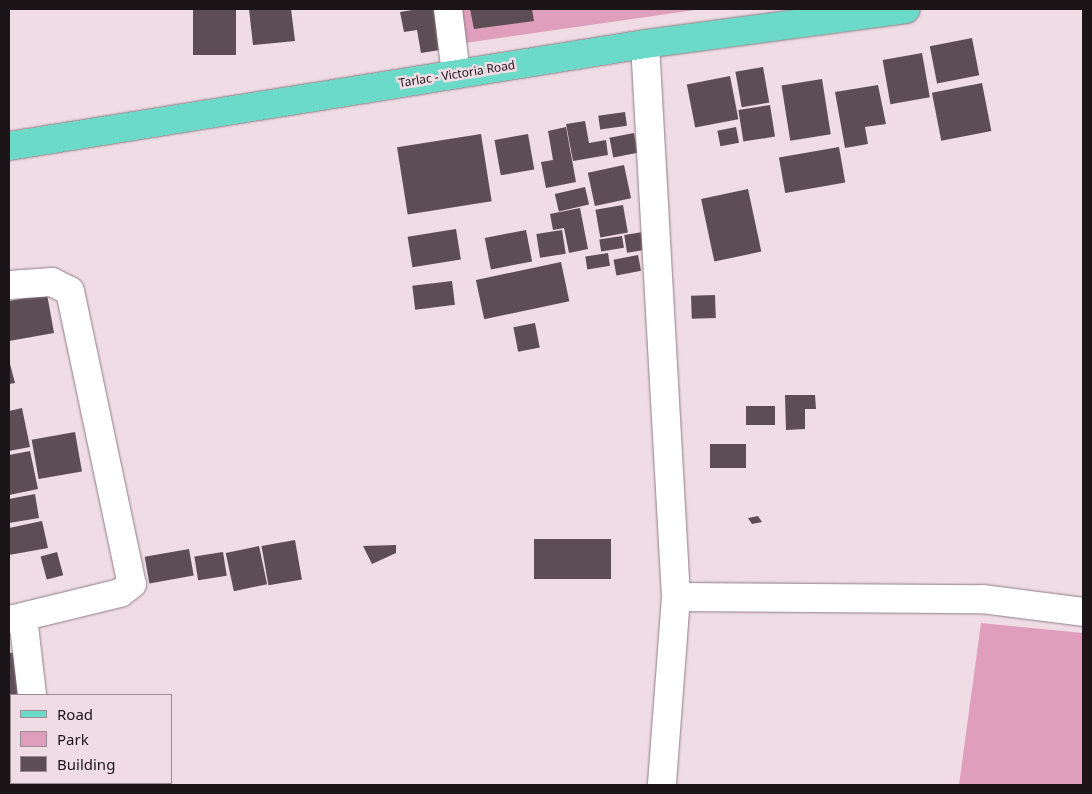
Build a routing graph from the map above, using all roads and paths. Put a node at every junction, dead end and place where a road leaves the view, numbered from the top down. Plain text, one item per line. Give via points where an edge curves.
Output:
1 (448, 9) edge
2 (906, 9) edge
3 (645, 44) junction
4 (456, 74) junction
5 (9, 146) edge
6 (9, 285) edge
7 (676, 597) junction
8 (1083, 612) edge
9 (16, 618) edge
10 (32, 694) edge
11 (662, 785) edge

1 - 4 street
2 - 3 main road, Tarlac - Victoria Road
3 - 4 main road, Tarlac - Victoria Road
3 - 7 street
4 - 5 main road, Tarlac - Victoria Road
6 - 9 street via 52,282 70,291 132,572 132,584 120,593
7 - 8 street via 982,599
7 - 11 street
9 - 10 street

